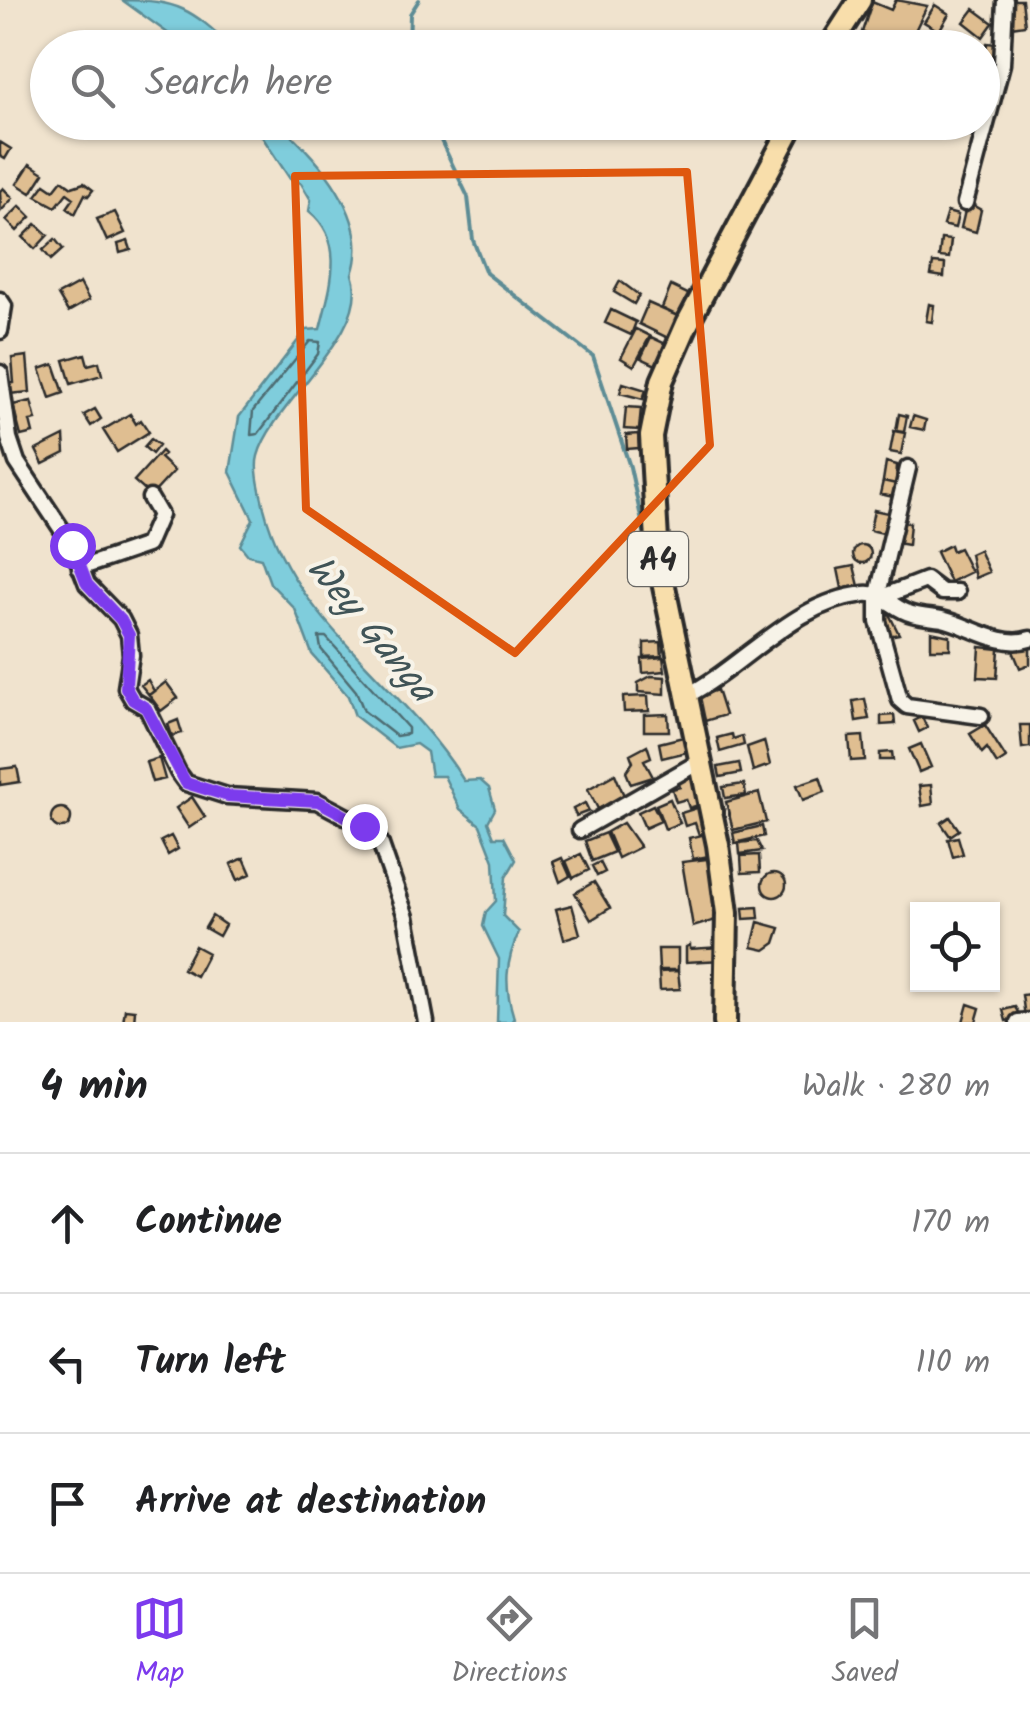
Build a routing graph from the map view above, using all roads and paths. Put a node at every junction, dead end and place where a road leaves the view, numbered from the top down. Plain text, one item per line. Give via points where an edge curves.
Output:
1 (860, 0) edge
2 (1005, 0) edge
3 (840, 30) edge
4 (1000, 71) edge
5 (784, 140) edge
6 (981, 140) edge
7 (964, 204) dead end
8 (0, 300) edge
9 (0, 331) edge
10 (0, 373) edge
11 (908, 468) dead end
12 (150, 498) dead end
13 (80, 568) junction
14 (958, 592) dead end
15 (880, 596) junction
16 (1030, 638) edge
17 (686, 696) junction
18 (981, 716) dead end
19 (699, 762) junction
20 (580, 830) dead end
21 (1030, 1021) edge
22 (426, 1022) edge
23 (725, 1022) edge
24 (1018, 1022) edge

1 - 3 highway
2 - 4 street
5 - 17 highway, A4 via 686,324 662,381 651,436 658,558
6 - 7 street
8 - 9 street
10 - 13 street via 17,462
11 - 15 street
12 - 13 street via 160,515 146,544
13 - 22 street via 129,635 126,688 146,708 186,783 228,796 318,801 380,842 406,917
14 - 15 street via 942,592 926,580
15 - 16 street via 909,614 946,619 976,633
15 - 17 street via 862,594 809,611
15 - 18 street via 878,621 900,700
17 - 19 highway, A4
19 - 20 street
19 - 23 highway, A4 via 727,913
21 - 24 street

